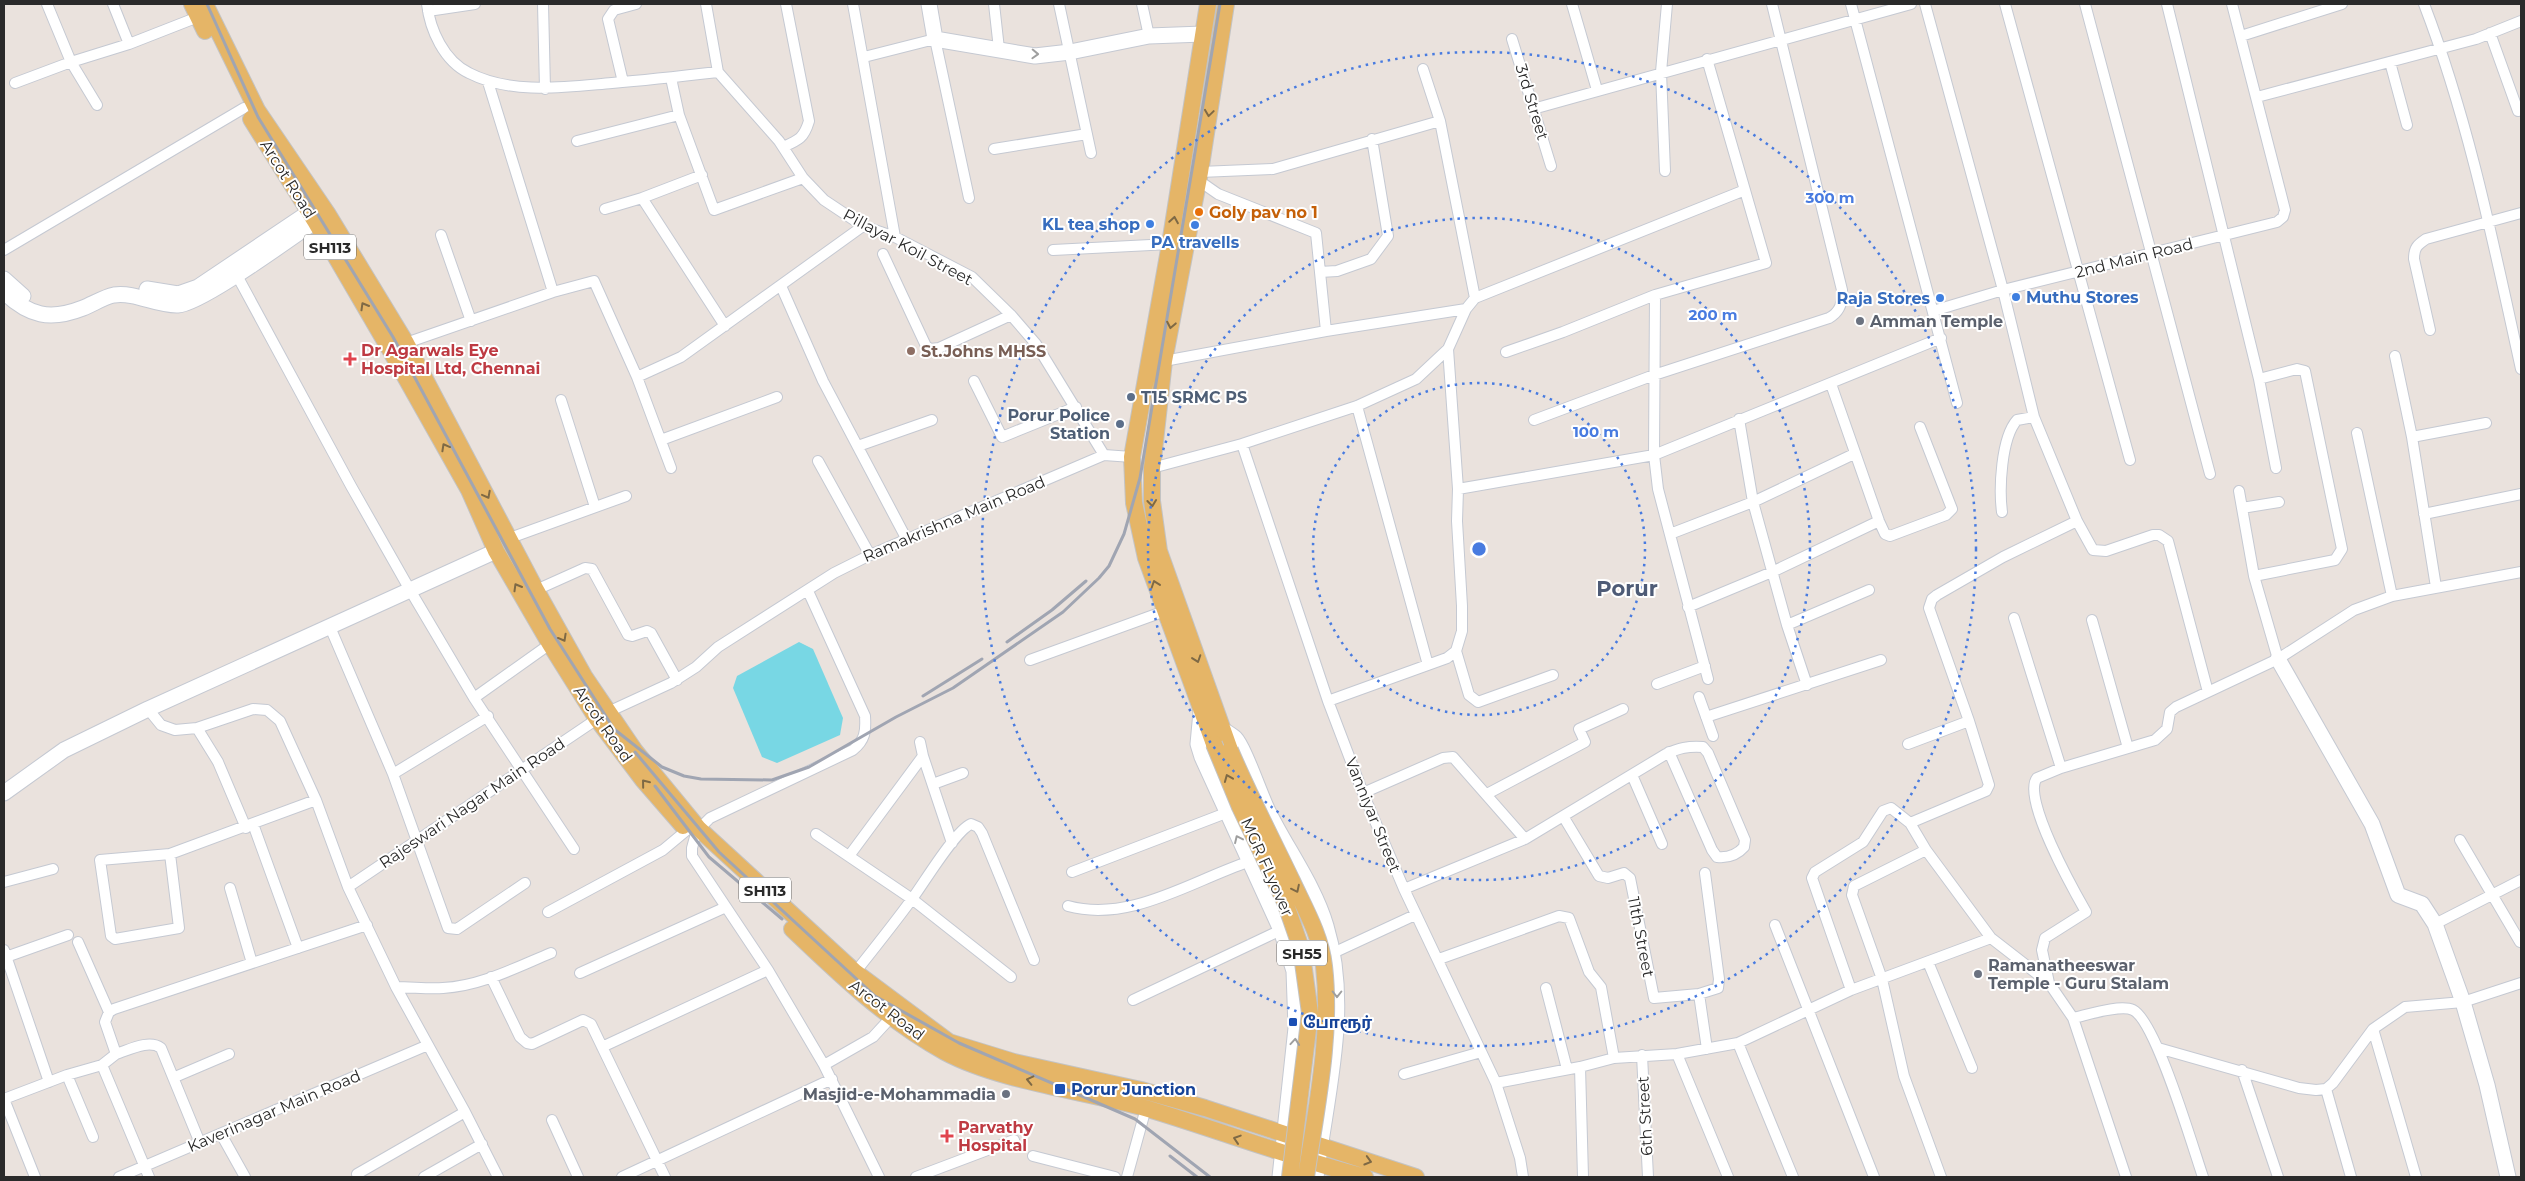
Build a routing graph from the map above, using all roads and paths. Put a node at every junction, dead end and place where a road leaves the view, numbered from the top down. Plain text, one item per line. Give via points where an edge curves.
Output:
1 (47, 4) edge
2 (112, 4) edge
3 (475, 4) edge
4 (543, 4) edge
5 (633, 4) edge
6 (706, 4) edge
7 (786, 4) edge
8 (853, 4) edge
9 (929, 4) edge
10 (994, 4) edge
11 (1060, 4) edge
12 (1142, 4) edge
13 (1208, 4) edge
14 (1226, 4) edge
15 (1572, 4) edge
16 (1667, 4) edge
17 (1772, 4) edge
18 (1850, 4) edge
19 (1911, 4) edge
20 (1925, 4) edge
21 (2005, 4) edge
22 (2085, 4) edge
23 (2167, 4) edge
24 (2232, 4) edge
25 (2342, 4) edge
26 (2424, 4) edge
27 (427, 7) edge
28 (198, 8) edge
29 (1856, 20) junction
30 (2521, 22) edge
31 (2490, 33) junction
32 (1149, 36) junction
33 (2241, 36) junction
34 (1781, 38) junction
35 (935, 39) junction
36 (1512, 39) dead end
37 (1202, 40) junction
38 (129, 44) junction
39 (2441, 48) junction
40 (998, 49) junction
41 (1218, 50) junction
42 (1070, 52) junction
43 (864, 57) junction
44 (1707, 59) junction
45 (71, 62) junction
46 (2390, 62) junction
47 (1423, 69) dead end
48 (718, 72) junction
49 (1661, 72) junction
50 (671, 78) junction
51 (488, 82) junction
52 (623, 82) junction
53 (15, 83) dead end
54 (545, 89) junction
55 (1597, 90) junction
56 (2257, 97) junction
57 (97, 105) dead end
58 (244, 108) junction
59 (1534, 108) junction
60 (2518, 111) dead end
61 (679, 115) junction
62 (1440, 121) junction
63 (2407, 126) dead end
64 (1087, 134) junction
65 (1372, 139) junction
66 (577, 141) dead end
67 (783, 147) junction
68 (994, 149) dead end
69 (1090, 153) dead end
70 (1551, 166) dead end
71 (1665, 171) dead end
72 (702, 175) junction
73 (1199, 176) junction
74 (804, 178) junction
75 (1745, 190) junction
76 (642, 198) junction
77 (969, 198) dead end
78 (605, 209) dead end
79 (318, 212) junction
80 (2521, 213) edge
81 (2489, 221) junction
82 (863, 226) junction
83 (441, 235) dead end
84 (2224, 235) junction
85 (895, 236) junction
86 (1170, 244) junction
87 (4, 250) edge
88 (1053, 250) dead end
89 (2152, 253) junction
90 (883, 254) dead end
91 (234, 269) junction
92 (1320, 272) junction
93 (2077, 272) junction
94 (4, 279) edge
95 (781, 286) junction
96 (1170, 289) junction
97 (2004, 290) junction
98 (4, 292) edge
99 (553, 292) junction
100 (1655, 296) junction
101 (1475, 298) junction
102 (1466, 309) junction
103 (1933, 311) junction
104 (1011, 315) junction
105 (471, 321) junction
106 (725, 326) junction
107 (2430, 330) dead end
108 (1326, 331) junction
109 (1941, 338) junction
110 (406, 343) junction
111 (1448, 349) junction
112 (1506, 352) dead end
113 (2395, 356) dead end
114 (1164, 360) junction
115 (2521, 369) edge
116 (1654, 375) junction
117 (636, 377) junction
118 (2259, 379) junction
119 (974, 381) dead end
120 (1830, 384) junction
121 (777, 397) dead end
122 (561, 400) dead end
123 (1957, 403) dead end
124 (1357, 406) junction
125 (1076, 407) junction
126 (2034, 417) junction
127 (1739, 419) junction
128 (932, 420) dead end
129 (1534, 420) dead end
130 (2486, 423) dead end
131 (1920, 427) dead end
132 (2357, 433) dead end
133 (2412, 437) junction
134 (661, 440) junction
135 (1242, 444) junction
136 (858, 446) junction
137 (1854, 454) junction
138 (1104, 455) junction
139 (1654, 455) junction
140 (1132, 457) junction
141 (2130, 460) dead end
142 (818, 461) dead end
143 (671, 468) dead end
144 (1152, 468) junction
145 (2276, 468) dead end
146 (2210, 474) dead end
147 (1458, 489) junction
148 (2239, 491) dead end
149 (2521, 494) edge
150 (626, 496) dead end
151 (1753, 502) junction
152 (2279, 502) dead end
153 (595, 507) junction
154 (2242, 508) junction
155 (2002, 512) dead end
156 (2424, 514) junction
157 (1879, 521) junction
158 (2077, 521) junction
159 (1670, 534) junction
160 (510, 538) junction
161 (906, 538) junction
162 (496, 551) junction
163 (870, 555) junction
164 (1772, 572) junction
165 (2521, 572) edge
166 (2254, 576) junction
167 (2436, 587) junction
168 (410, 590) junction
169 (536, 590) junction
170 (1869, 590) dead end
171 (808, 591) junction
172 (2392, 596) junction
173 (1688, 607) junction
174 (1165, 611) junction
175 (2014, 618) dead end
176 (2092, 620) dead end
177 (1787, 625) junction
178 (330, 627) junction
179 (550, 644) junction
180 (1456, 651) junction
181 (2278, 659) junction
182 (1030, 660) dead end
183 (1881, 660) dead end
184 (1428, 665) junction
185 (1704, 666) junction
186 (1553, 675) dead end
187 (1708, 679) dead end
188 (677, 680) junction
189 (1657, 684) dead end
190 (1807, 685) junction
191 (2208, 692) junction
192 (1699, 697) dead end
193 (474, 698) junction
194 (1328, 701) junction
195 (148, 709) junction
196 (1623, 709) dead end
197 (1201, 712) junction
198 (602, 715) junction
199 (488, 716) junction
200 (1706, 717) junction
201 (1969, 720) junction
202 (197, 728) junction
203 (1222, 729) junction
204 (1713, 736) dead end
205 (920, 742) dead end
206 (1908, 744) dead end
207 (2128, 748) junction
208 (1669, 752) junction
209 (923, 756) junction
210 (2061, 768) junction
211 (522, 770) junction
212 (393, 774) junction
213 (964, 774) dead end
214 (1632, 775) junction
215 (933, 784) junction
216 (4, 793) edge
217 (1363, 793) junction
218 (1487, 794) junction
219 (316, 800) junction
220 (1226, 813) junction
221 (1563, 816) junction
222 (1910, 823) junction
223 (249, 826) junction
224 (694, 832) junction
225 (816, 834) dead end
226 (1524, 839) junction
227 (418, 840) junction
228 (2460, 840) dead end
229 (952, 843) junction
230 (1662, 844) dead end
231 (574, 849) dead end
232 (1926, 850) junction
233 (170, 854) junction
234 (849, 856) junction
235 (1248, 862) junction
236 (53, 869) dead end
237 (1072, 872) dead end
238 (1705, 873) dead end
239 (2521, 880) edge
240 (4, 882) edge
241 (525, 883) dead end
242 (348, 887) junction
243 (230, 888) dead end
244 (1404, 889) junction
245 (2493, 894) junction
246 (912, 899) junction
247 (1068, 906) dead end
248 (726, 908) junction
249 (548, 912) dead end
250 (1415, 915) junction
251 (2435, 924) junction
252 (367, 925) junction
253 (1775, 925) dead end
254 (1281, 930) junction
255 (68, 935) dead end
256 (1991, 938) junction
257 (78, 942) dead end
258 (2520, 942) edge
259 (298, 948) junction
260 (5, 953) edge
261 (551, 953) dead end
262 (1333, 954) junction
263 (1439, 959) junction
264 (1034, 960) dead end
265 (1928, 962) junction
266 (252, 963) junction
267 (768, 970) junction
268 (580, 973) dead end
269 (490, 977) junction
270 (852, 977) junction
271 (1011, 977) dead end
272 (1882, 979) junction
273 (2521, 983) edge
274 (2049, 984) junction
275 (396, 986) junction
276 (1546, 988) dead end
277 (1851, 990) junction
278 (1699, 994) junction
279 (1133, 1000) dead end
280 (2463, 1002) junction
281 (1808, 1009) junction
282 (109, 1012) junction
283 (896, 1013) junction
284 (2073, 1018) junction
285 (2373, 1029) junction
286 (1738, 1043) junction
287 (428, 1046) junction
288 (602, 1047) junction
289 (2158, 1048) junction
290 (1707, 1049) junction
291 (1481, 1052) junction
292 (116, 1054) junction
293 (229, 1054) dead end
294 (1677, 1054) junction
295 (1642, 1056) junction
296 (1614, 1058) junction
297 (102, 1065) junction
298 (824, 1065) junction
299 (1293, 1066) junction
300 (1580, 1067) junction
301 (1972, 1068) dead end
302 (1567, 1069) junction
303 (2242, 1070) junction
304 (1332, 1072) junction
305 (1404, 1074) dead end
306 (67, 1075) junction
307 (175, 1077) junction
308 (832, 1079) junction
309 (49, 1082) junction
310 (1496, 1083) junction
311 (2326, 1089) junction
312 (4, 1099) edge
313 (1146, 1108) junction
314 (465, 1112) junction
315 (552, 1120) dead end
316 (221, 1134) junction
317 (1286, 1136) junction
318 (92, 1137) dead end
319 (1014, 1140) dead end
320 (200, 1143) junction
321 (482, 1144) junction
322 (1322, 1148) junction
323 (1283, 1154) junction
324 (1033, 1156) dead end
325 (656, 1161) junction
326 (144, 1166) junction
327 (1313, 1173) edge
328 (357, 1174) dead end
329 (35, 1177) edge
330 (119, 1177) edge
331 (149, 1177) edge
332 (245, 1177) edge
333 (424, 1177) edge
334 (498, 1177) edge
335 (578, 1177) edge
336 (622, 1177) edge
337 (665, 1177) edge
338 (879, 1177) edge
339 (916, 1177) edge
340 (1115, 1177) edge
341 (1127, 1177) edge
342 (1280, 1177) edge
343 (1290, 1177) edge
344 (1365, 1177) edge
345 (1416, 1177) edge
346 (1523, 1177) edge
347 (1583, 1177) edge
348 (1648, 1177) edge
349 (1728, 1177) edge
350 (1793, 1177) edge
351 (1874, 1177) edge
352 (1941, 1177) edge
353 (2126, 1177) edge
354 (2203, 1177) edge
355 (2278, 1177) edge
356 (2351, 1177) edge
357 (2416, 1177) edge
358 (2508, 1177) edge

1 - 45 street
2 - 38 street
3 - 27 street
4 - 54 street
5 - 52 street via 614,10 608,19
6 - 48 street
7 - 67 street via 809,121 806,133
8 - 43 street
9 - 35 street
10 - 40 street
11 - 42 street
12 - 32 street
13 - 37 main road, SH55
14 - 41 main road, SH55
15 - 55 street
16 - 49 street
17 - 34 street
18 - 29 street
19 - 29 street
20 - 97 street
21 - 93 street
22 - 89 street
23 - 84 street
24 - 33 street
25 - 33 street
26 - 39 street
27 - 51 street via 436,37 449,58 466,72
28 - 38 street
28 - 58 main road, Arcot Road / SH113
28 - 79 main road, Arcot Road / SH113
29 - 34 street
29 - 103 street
30 - 31 street
31 - 39 street
31 - 60 street
32 - 37 street
32 - 42 street
33 - 56 street
34 - 44 street
34 - 116 street via 1843,300 1836,314 1829,318
35 - 40 street
35 - 43 street
35 - 77 street
36 - 59 street, 3rd Street
37 - 41 main road
86 -> 37 main road, SH55
38 - 45 street
39 - 46 street
39 - 81 street
40 -> 42 street via 1035,56
41 -> 73 main road, SH55
42 - 64 street
43 - 85 street
44 - 49 street
44 - 75 street
45 - 53 street
45 - 57 street
46 - 56 street
46 - 63 street
47 - 62 street
48 - 50 street
48 - 67 street, Pillayar Koil Street
49 - 55 street
49 - 71 street
50 - 52 street
50 - 61 street
51 - 54 street
51 - 99 street
52 - 54 street
55 - 59 street
56 - 84 street, 2nd Main Road via 2285,210 2283,218 2277,222
58 - 79 main road, Arcot Road / SH113
58 - 87 street
59 - 70 street, 3rd Street
61 - 66 street
61 - 72 street
62 - 65 street
62 - 101 street
64 - 68 street
64 - 69 street
65 - 73 street via 1273,169
65 - 92 street via 1388,236 1371,259 1337,271
67 - 74 street, Pillayar Koil Street
72 - 74 street via 714,210
72 - 76 street
73 - 92 street via 1218,194 1316,233
73 - 96 main road, SH55
74 - 82 street, Pillayar Koil Street via 824,200
75 - 100 street via 1766,263
75 - 101 street
76 - 78 street
76 - 106 street
79 - 91 street
79 - 110 main road, Arcot Road / SH113
162 -> 79 main road, Arcot Road / SH113 via 468,490
80 - 81 street
81 - 107 street via 2426,239 2414,250
81 - 115 street
82 - 85 street, Pillayar Koil Street
82 - 95 street
83 - 105 street
84 - 89 street, 2nd Main Road
84 - 118 street
85 - 104 street, Pillayar Koil Street via 972,277
86 - 88 street
86 - 96 main road, SH55
89 - 93 street, 2nd Main Road
89 - 146 street
90 - 104 street via 930,349 939,348
91 - 94 street via 178,294 115,286 53,306 24,298
91 - 98 street via 196,300 183,304 171,305 122,294 56,315 28,311
91 - 168 street
92 - 108 street
93 - 97 street, 2nd Main Road
93 - 141 street
95 - 106 street
95 - 136 street via 823,381
96 -> 114 main road, SH55
96 - 140 main road, SH55
97 - 103 street, 2nd Main Road
97 - 126 street
99 - 105 street
99 - 117 street via 594,281
100 - 112 street
100 - 116 street
101 - 102 street
102 - 108 street
102 - 111 street
103 - 109 street
104 - 125 street, Pillayar Koil Street via 1036,344
105 - 110 street
106 - 117 street via 681,357
108 - 114 street
109 - 120 street
109 - 123 street
110 -> 160 main road, Arcot Road / SH113
111 - 124 street via 1416,379
111 - 147 street
113 - 133 street
114 - 144 main road, SH55
116 - 129 street
116 - 139 street
117 - 134 street
118 - 145 street
118 - 166 street via 2297,368 2305,370 2342,549 2335,560
119 - 125 street via 1002,437
120 - 127 street
120 - 137 street
121 - 134 street
122 - 153 street
124 - 135 street
124 - 184 street
125 - 138 street, Pillayar Koil Street
126 - 155 street via 2017,420 2010,432 2001,472
126 - 158 street
127 - 139 street
127 - 151 street
128 - 136 street
130 - 133 street
131 - 157 street via 1951,504 1951,512 1890,536 1885,534
132 - 172 street
133 - 156 street
134 - 143 street
135 - 144 street
135 - 194 street, Vanniyar Street
136 - 161 street
137 - 151 street
137 - 157 street
138 - 140 street
138 - 161 street, Ramakrishna Main Road
139 - 147 street
139 - 159 street via 1658,489
174 -> 140 main road, SH55 via 1146,558 1134,503
142 - 163 street
144 -> 203 main road, SH55 via 1152,501 1160,551
147 - 180 street via 1462,631
148 - 154 street
149 - 156 street
150 - 153 street
151 - 159 street
151 - 164 street
152 - 154 street
153 - 160 street
154 - 166 street
156 - 167 street
157 - 164 street
158 - 191 street via 2093,550 2100,552 2153,535 2159,535 2168,542
158 - 201 street via 2003,557 1937,595 1929,603
159 - 173 street
160 - 169 main road, Arcot Road / SH113
161 - 163 street, Ramakrishna Main Road
162 - 168 street
179 -> 162 main road, Arcot Road / SH113
163 - 171 street, Ramakrishna Main Road via 834,573
164 - 173 street
164 - 177 street
165 - 167 street
166 - 181 street
167 - 172 street
168 - 178 street
168 - 193 street
169 - 188 street via 585,568 592,569 628,635 647,630
169 -> 198 main road, Arcot Road / SH113
170 - 177 street
171 - 188 street, Ramakrishna Main Road via 718,647
171 - 224 street via 865,716 862,742 853,750 710,818
172 - 181 street via 2354,610
173 - 185 street
174 - 182 street
174 - 197 main road, SH55
175 - 210 street
176 - 207 street
177 - 190 street
178 - 195 street
178 - 212 street
179 - 193 street
179 - 198 main road, Arcot Road / SH113
180 - 184 street
180 - 186 street via 1469,695 1478,702
181 - 191 street
181 - 251 street via 2372,824 2398,894 2422,904
183 - 190 street
184 - 194 street
185 - 187 street
185 - 189 street
188 - 198 street, Rajeswari Nagar Main Road
190 - 200 street
191 - 207 street via 2171,710 2167,729 2155,740
192 - 200 street
193 - 199 street
194 - 217 street, Vanniyar Street
195 - 202 street via 165,727 176,730
195 - 216 street via 64,750
196 - 218 street via 1579,729 1585,742
197 - 220 street via 1198,744
343 -> 197 main road, MGR FLyover / SH55, bridge via 1310,1013 1302,948
198 - 211 street, Rajeswari Nagar Main Road
198 - 224 main road, Arcot Road / SH113 via 636,751
199 - 211 street
199 - 212 street
200 - 204 street
201 - 206 street
201 - 222 street via 1989,789
202 - 219 street via 253,709 268,710 280,721
202 - 223 street via 218,762
203 - 262 street via 1236,739 1267,810 1326,924
203 -> 327 main road, MGR FLyover / SH55, bridge via 1250,799 1311,922 1324,964 1325,1019
205 - 209 street
207 - 210 street
208 - 208 street via 1689,746 1703,747 1708,753 1745,840 1740,852 1724,858 1712,850
208 - 214 street
209 - 215 street
209 - 234 street
210 - 274 street via 2037,778 2032,789 2051,844 2086,912 2045,938 2042,950
211 - 227 street, Rajeswari Nagar Main Road
211 - 231 street
212 - 227 street
213 - 215 street
214 - 221 street
214 - 230 street
215 - 229 street
217 - 218 street via 1448,757 1458,760
217 - 244 street, Vanniyar Street
218 - 226 street
219 - 223 street
219 - 242 street
235 -> 220 street
220 - 237 street
221 - 226 street
221 - 278 street, 11th Street via 1599,876 1608,878 1624,873 1630,878 1654,998
222 - 232 street
222 - 277 street via 1891,808 1885,810 1863,842 1813,874 1813,884
223 - 233 street
223 - 259 street
224 - 248 street via 691,854
224 - 249 street
224 - 270 main road, Arcot Road / SH113
225 - 234 street
226 - 244 street
227 - 241 street via 450,930 457,929
227 - 242 street, Rajeswari Nagar Main Road
228 - 245 street
229 - 246 street
229 - 264 street via 968,825 978,827
232 - 256 street
232 - 272 street via 1854,886 1852,890
233 - 233 street via 100,860 111,936 115,939 179,928
234 - 246 street
235 - 247 street via 1120,910 1096,911
235 - 254 street
236 - 240 street
238 - 278 street via 1719,983 1715,990
239 - 245 street
242 - 252 street
243 - 266 street
244 - 250 street, Vanniyar Street
245 - 251 street
245 - 258 street
246 - 270 street
246 - 271 street
248 - 267 street
248 - 268 street
250 - 262 street
250 - 263 street, Vanniyar Street
251 - 280 street
252 - 259 street
252 - 275 street
253 - 281 street
254 - 279 street
299 -> 254 street via 1296,1028 1294,971
255 - 260 street
256 - 265 street
256 - 274 street
257 - 282 street
259 - 266 street
260 - 309 street
261 - 269 street
262 -> 304 street via 1338,990
263 - 291 street, Vanniyar Street
263 - 296 street via 1559,916 1570,918 1589,972 1601,987
265 - 272 street
265 - 301 street
266 - 282 street
267 - 288 street
267 - 298 street
269 - 275 street via 444,988
269 - 288 street via 522,1041 532,1044 583,1020 591,1024
270 - 283 main road, Arcot Road / SH113
272 - 277 street
272 - 352 street via 1904,1076
273 - 280 street
274 - 284 street
275 - 287 street
276 - 302 street
277 - 281 street
278 - 290 street
280 - 285 street via 2405,1007
280 - 358 street via 2487,1085
281 - 286 street
281 - 351 street
282 - 292 street via 105,1022
283 - 298 street via 873,1037
313 -> 283 main road, Arcot Road / SH113 via 982,1066 946,1052
283 - 317 main road, Arcot Road / SH113 via 949,1042 982,1054 1141,1090
284 - 289 street via 2128,1008 2140,1016
284 - 353 street
285 - 311 street via 2339,1077
285 - 357 street
286 - 290 street
286 - 350 street
287 - 314 street
287 - 316 street, Kaverinagar Main Road
288 - 325 street
289 - 303 street
289 - 354 street
290 - 294 street
291 - 305 street
291 - 310 street, Vanniyar Street
292 - 297 street
292 - 307 street via 156,1044
293 - 307 street
294 - 295 street
294 - 349 street
295 - 296 street
295 - 348 street, 6th Street
296 - 300 street
297 - 306 street
297 - 326 street
298 - 308 street
299 - 304 street
299 - 317 street
300 - 302 street
300 - 347 street
302 - 310 street
303 - 311 street via 2309,1090
303 - 355 street
304 - 322 street
306 - 309 street
306 - 318 street
307 - 320 street
308 - 325 street
308 - 338 street
309 - 312 street
310 - 346 street, Vanniyar Street
311 - 356 street
312 - 329 street
323 -> 313 main road, Arcot Road / SH113
313 - 341 street
314 - 321 street
314 - 328 street
315 - 335 street
316 - 320 street, Kaverinagar Main Road
316 - 332 street
317 - 322 main road, SH113
317 - 323 street
319 - 339 street
320 - 326 street, Kaverinagar Main Road
321 - 333 street
321 - 334 street
322 - 327 street
322 -> 345 main road, SH113
323 - 327 main road, SH113
323 - 342 street
324 - 340 street
325 - 336 street
325 - 337 street
326 - 330 street, Kaverinagar Main Road
326 - 331 street
327 - 344 main road, SH113

